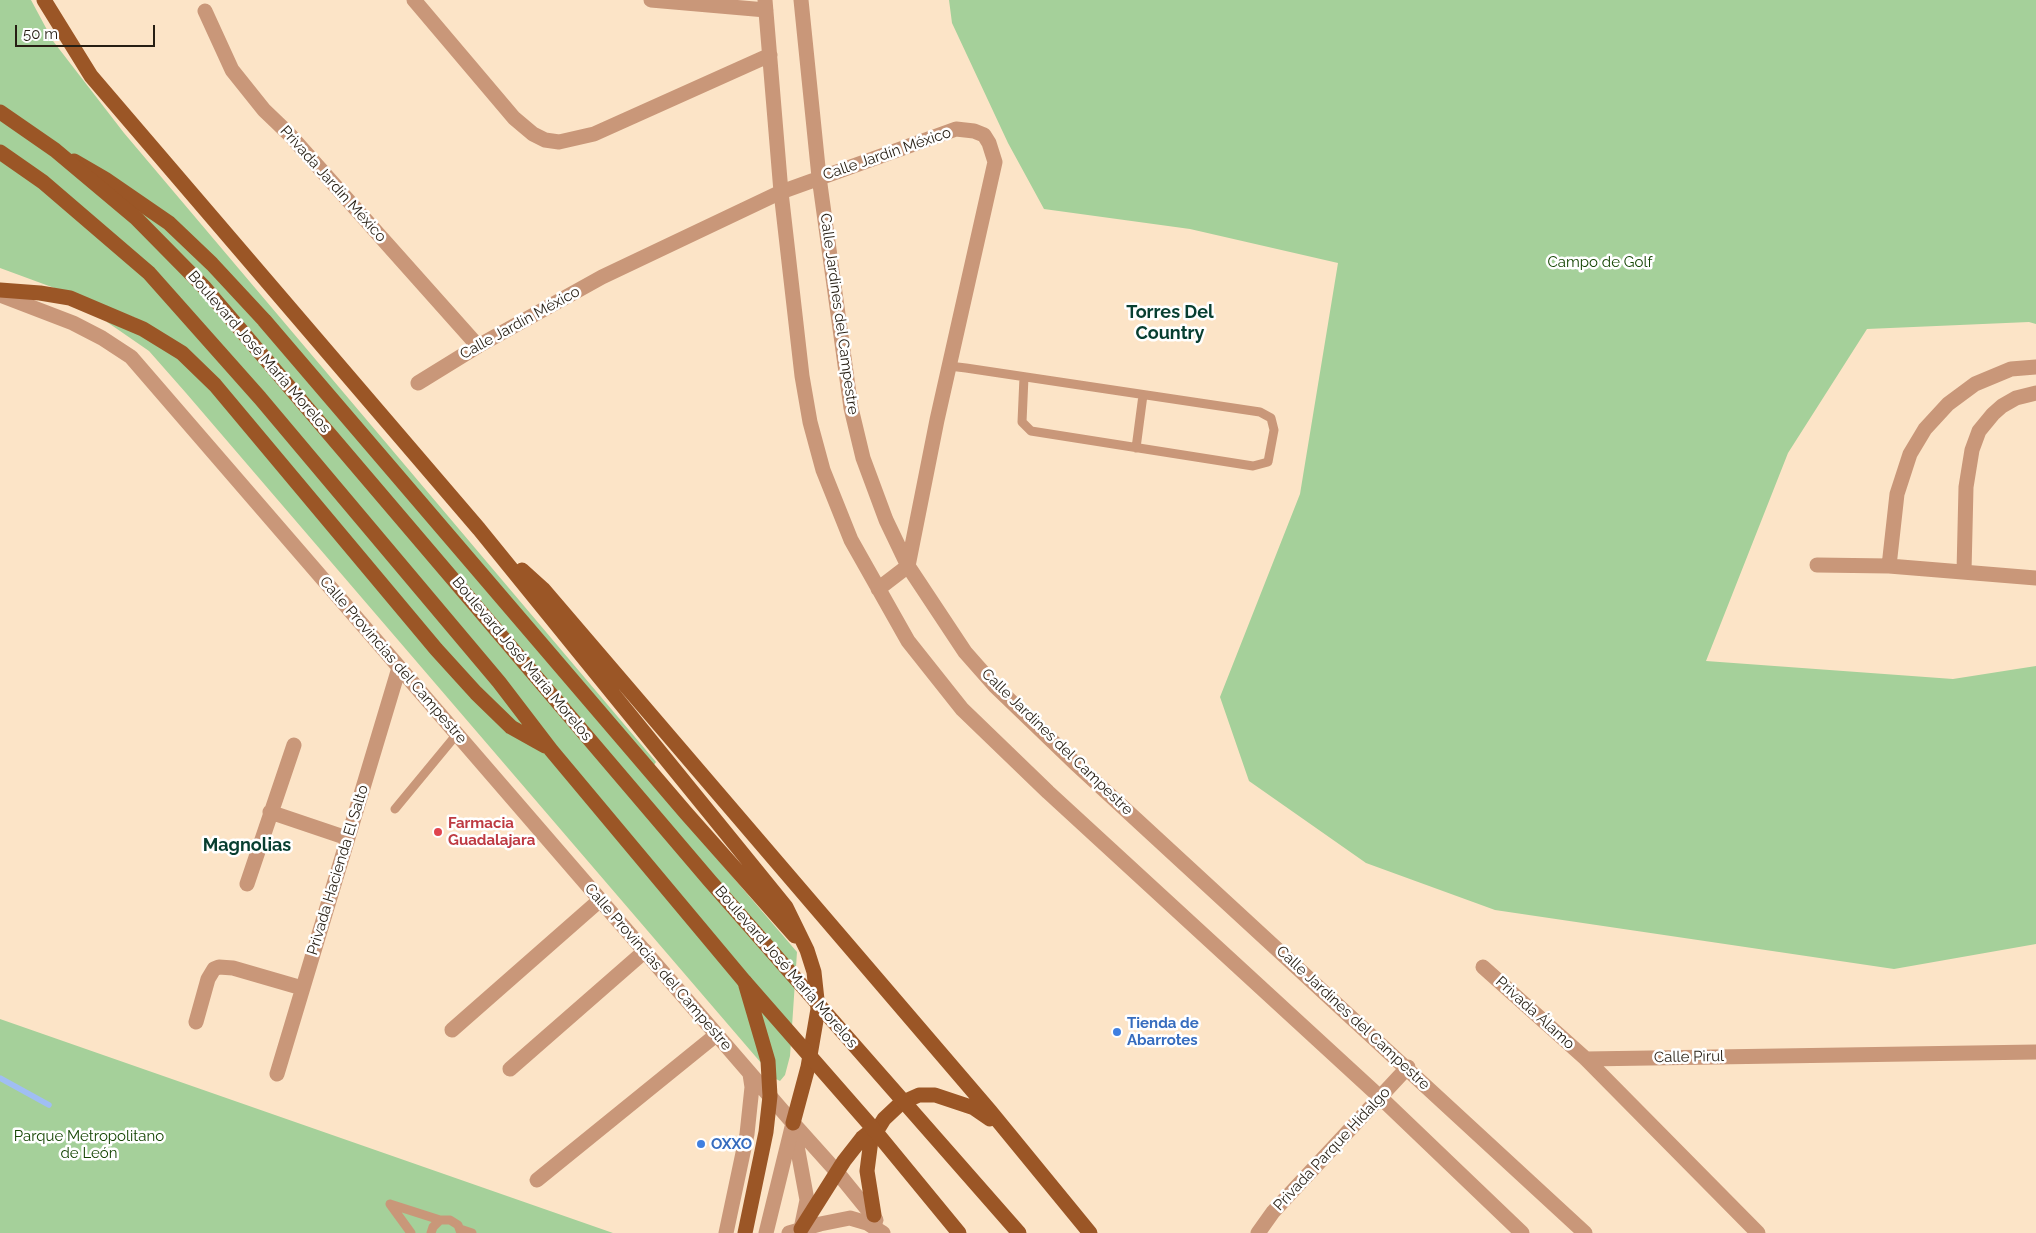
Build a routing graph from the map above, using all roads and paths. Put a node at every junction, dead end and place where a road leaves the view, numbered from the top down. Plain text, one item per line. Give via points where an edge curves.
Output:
1 (44, 0) edge
2 (414, 0) edge
3 (651, 0) edge
4 (801, 0) edge
5 (765, 5) edge
6 (205, 11) dead end
7 (770, 55) junction
8 (0, 112) edge
9 (55, 150) junction
10 (0, 152) edge
11 (820, 177) junction
12 (781, 192) junction
13 (0, 290) edge
14 (0, 295) edge
15 (478, 346) junction
16 (949, 366) junction
17 (2036, 366) edge
18 (1024, 377) junction
19 (418, 383) dead end
20 (2036, 393) edge
21 (1143, 395) junction
22 (1136, 448) junction
23 (479, 529) junction
24 (1817, 565) dead end
25 (908, 566) junction
26 (1889, 566) junction
27 (1964, 572) junction
28 (2036, 578) edge
29 (878, 589) junction
30 (399, 668) junction
31 (457, 734) junction
32 (294, 745) dead end
33 (551, 750) junction
34 (395, 809) dead end
35 (270, 812) junction
36 (347, 838) junction
37 (247, 884) dead end
38 (600, 900) junction
39 (808, 950) junction
40 (645, 951) junction
41 (1484, 967) dead end
42 (745, 982) junction
43 (302, 988) junction
44 (196, 1022) dead end
45 (452, 1030) dead end
46 (716, 1035) junction
47 (2036, 1052) edge
48 (1586, 1059) junction
49 (1408, 1067) junction
50 (510, 1069) dead end
51 (277, 1074) dead end
52 (750, 1074) junction
53 (1381, 1098) junction
54 (884, 1119) junction
55 (793, 1123) junction
56 (1009, 1136) junction
57 (837, 1172) junction
58 (536, 1180) dead end
59 (810, 1204) junction
60 (874, 1215) junction
61 (440, 1220) junction
62 (821, 1228) edge
63 (460, 1231) edge
64 (797, 1232) edge
65 (958, 1232) edge
66 (411, 1233) edge
67 (431, 1233) edge
68 (472, 1233) edge
69 (726, 1233) edge
70 (745, 1233) edge
71 (766, 1233) edge
72 (883, 1233) edge
73 (1019, 1233) edge
74 (1090, 1233) edge
75 (1258, 1233) edge
76 (1522, 1233) edge
77 (1585, 1233) edge
78 (1758, 1233) edge

1 - 23 main road via 97,83
2 - 7 street via 514,118 545,140 559,142 594,134
3 - 5 street
4 - 11 street, Calle Jardines del Campestre
5 - 7 street
6 - 15 street, Privada Jardín México via 232,70 264,110
7 - 12 street
8 - 9 main road, Boulevard José María Morelos, bridge
9 - 39 main road, bridge via 105,179 169,223 212,264 264,320 686,813
9 - 73 main road, Boulevard José María Morelos, bridge via 136,218 205,288 710,881
10 - 33 main road, Boulevard José María Morelos via 43,182 148,273 260,398 499,682
11 - 12 street, Calle Jardín México
11 - 16 street, Calle Jardín México via 956,129 984,135 995,162
11 - 25 street, Calle Jardines del Campestre via 851,408 863,458 886,520
12 - 15 street, Calle Jardín México via 602,277
12 - 29 street via 810,422 823,470 851,540
13 - 33 main road via 70,298 136,325 182,352 215,384 476,693 511,727
14 - 30 street, Calle Provincias del Campestre via 73,323 131,357
15 - 19 street, Calle Jardín México
16 - 18 lane
16 - 25 street, Calle Jardín México
17 - 26 street via 2011,369 1975,384 1948,404 1925,429 1913,448 1898,487
18 - 21 lane
18 - 22 lane via 1022,422 1031,431
20 - 27 street via 2002,406 1979,431 1972,450 1966,487
21 - 22 lane
21 - 22 lane via 1260,412 1271,418 1274,430 1268,462 1260,466
23 - 39 main road via 786,907
23 - 56 main road via 543,589
24 - 26 street
25 - 29 street
25 - 49 street, Calle Jardines del Campestre via 965,652 995,686
26 - 27 street
27 - 28 street
29 - 53 street via 908,641 962,708 1048,792
30 - 31 street, Calle Provincias del Campestre
30 - 36 street, Privada Hacienda El Salto
31 - 34 lane
31 - 38 street, Calle Provincias del Campestre
32 - 35 street
33 - 42 main road, Boulevard José María Morelos
35 - 36 street
35 - 37 street
36 - 43 street, Privada Hacienda El Salto
38 - 40 street, Calle Provincias del Campestre
38 - 45 street
39 - 55 main road via 818,1009 808,1067
40 - 46 street, Calle Provincias del Campestre
40 - 50 street
41 - 48 street, Privada Álamo
42 - 65 main road, Boulevard José María Morelos, bridge via 871,1126
42 - 70 main road, bridge via 768,1061 770,1096 766,1132
43 - 44 street via 219,967 208,979
43 - 51 street, Privada Hacienda El Salto
46 - 52 street, Calle Provincias del Campestre
46 - 58 street
47 - 48 street, Calle Pirul
48 - 78 street
49 - 53 street, Privada Parque Hidalgo
49 - 77 street, Calle Jardines del Campestre
52 - 55 street, Calle Provincias del Campestre
52 - 69 street via 752,1087 747,1134
53 - 75 street, Privada Parque Hidalgo via 1273,1212
53 - 76 street
54 - 56 main road via 900,1103 919,1095 935,1095 984,1113
54 - 57 main road via 862,1138
54 - 60 main road via 871,1140 868,1155 868,1186
55 - 57 street, Calle Provincias del Campestre
55 - 59 street
55 - 71 street
56 - 74 main road
57 - 59 main road
57 - 60 street, Calle Provincias del Campestre
59 - 62 street
59 - 64 main road
60 - 72 street, Calle Provincias del Campestre
61 - 63 lane via 454,1222
61 - 66 lane via 390,1204
61 - 67 lane
62 - 64 street
62 - 72 street via 850,1218
63 - 68 lane

